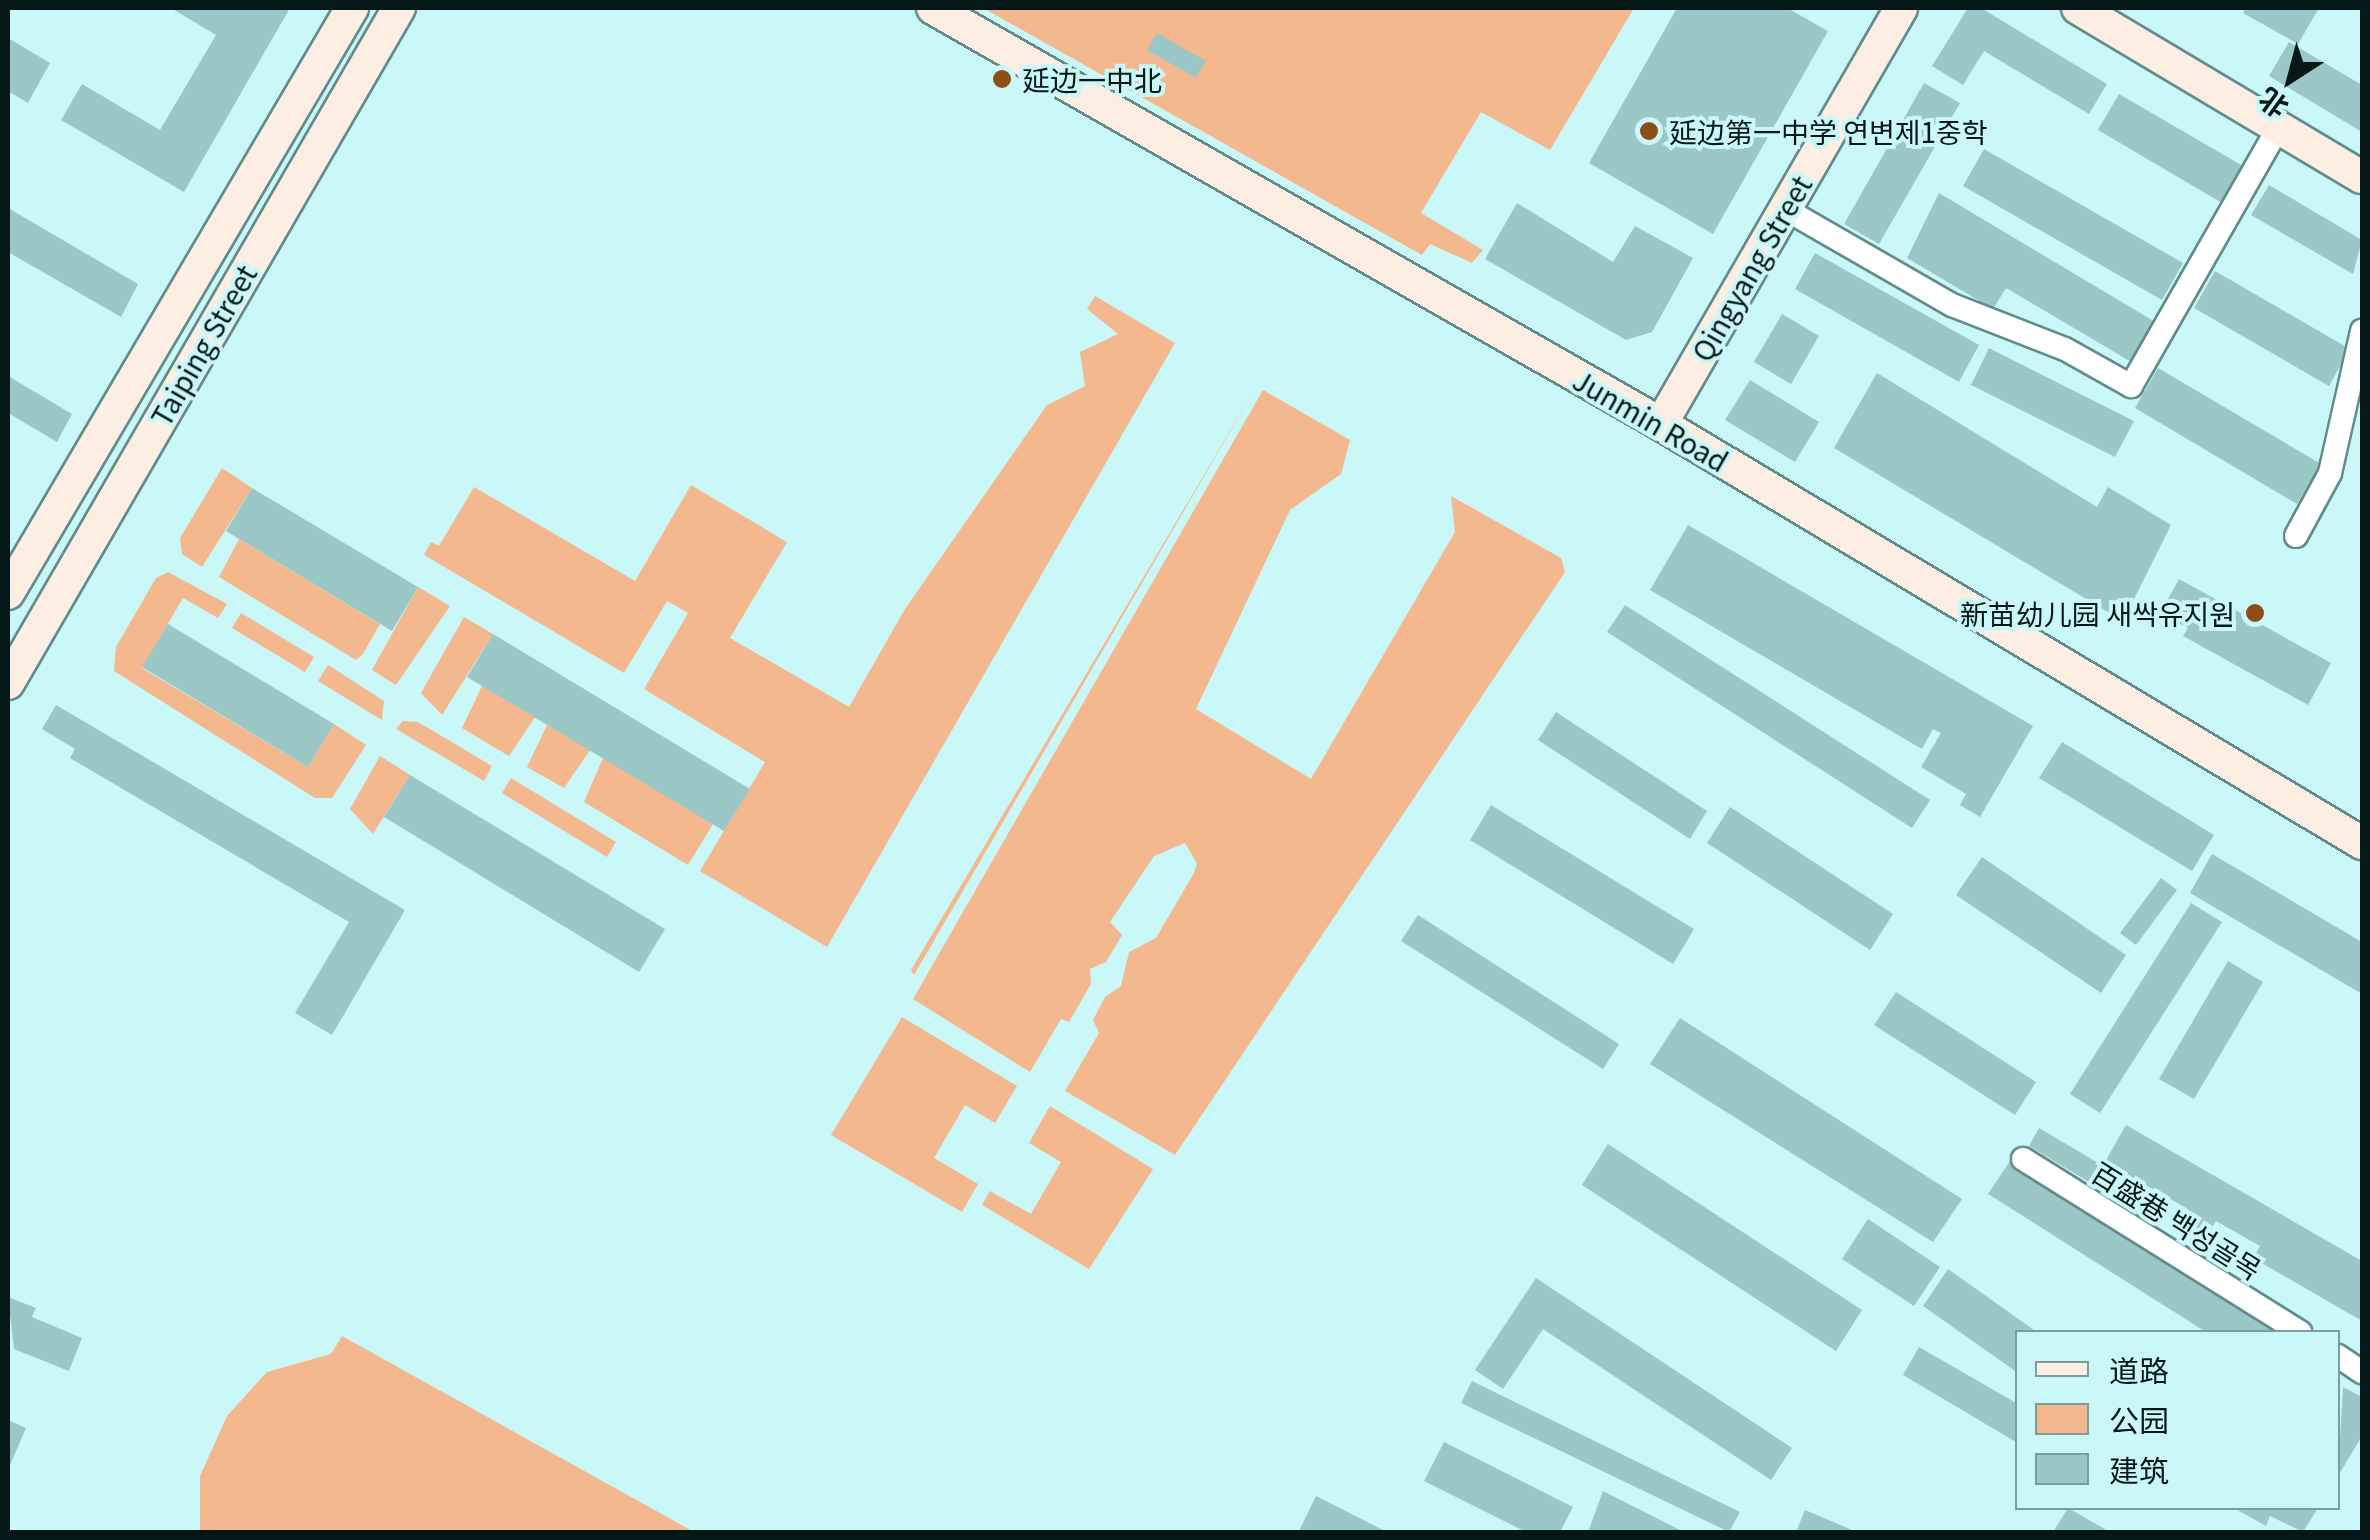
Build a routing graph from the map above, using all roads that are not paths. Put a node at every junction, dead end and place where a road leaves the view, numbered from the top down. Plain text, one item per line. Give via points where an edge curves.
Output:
1 (352, 8) edge
2 (398, 8) edge
3 (933, 8) edge
4 (1901, 8) edge
5 (2078, 8) edge
6 (2279, 127) junction
7 (2362, 177) edge
8 (1785, 209) junction
9 (2362, 332) edge
10 (1661, 424) junction
11 (2296, 536) dead end
12 (8, 593) edge
13 (8, 683) edge
14 (2362, 842) edge
15 (2023, 1158) dead end
16 (2297, 1330) edge
17 (2340, 1357) edge
18 (2362, 1372) edge

1 - 12 street, Taiping Street
2 - 13 street, Taiping Street
3 - 10 street, Junmin Road
4 - 8 street, Qingyang Street
5 - 6 street
6 - 7 street
6 - 8 street via 2131,386 2065,349 1967,312
8 - 10 street, Qingyang Street
9 - 11 street via 2330,473
10 - 14 street, Junmin Road
15 - 16 street, 百盛巷 백성골목
17 - 18 street

